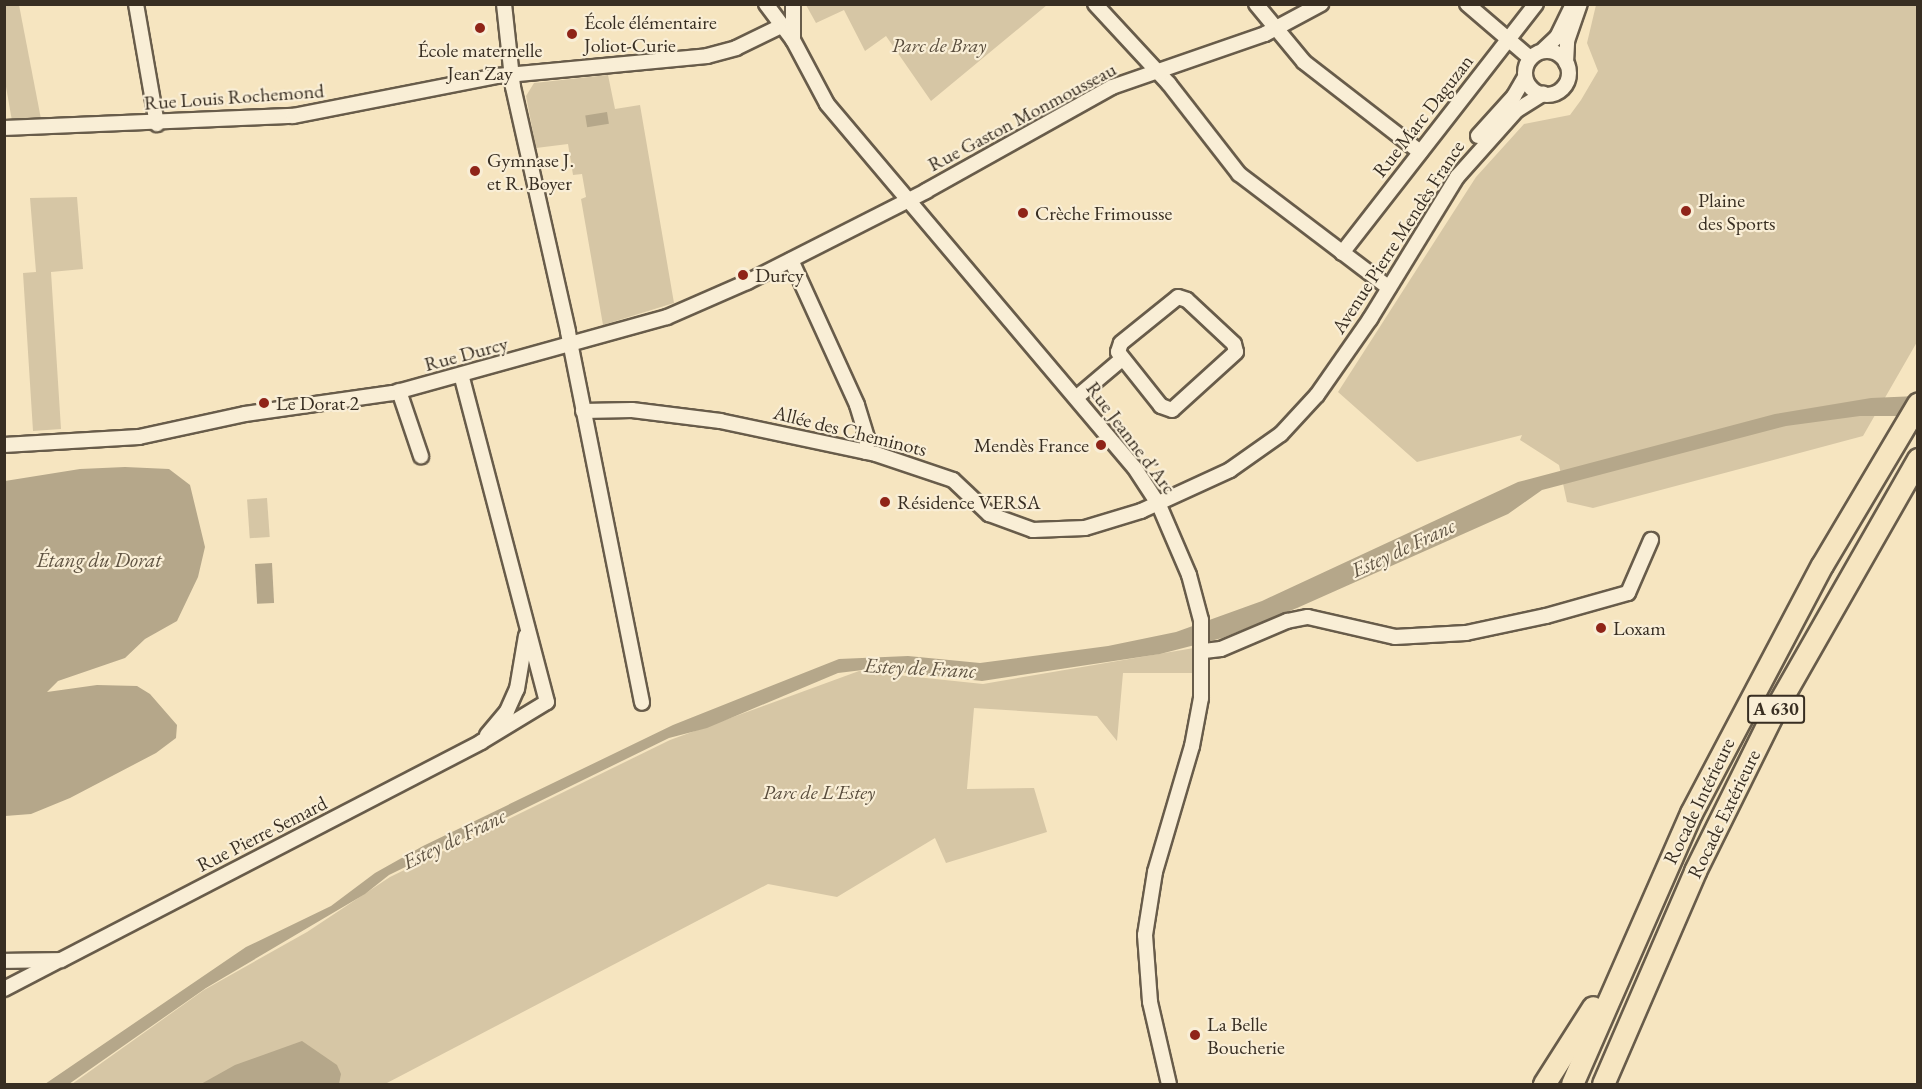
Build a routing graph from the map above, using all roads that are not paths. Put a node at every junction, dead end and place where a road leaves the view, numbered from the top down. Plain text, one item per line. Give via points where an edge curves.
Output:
1 (136, 4) edge
2 (504, 4) edge
3 (766, 4) edge
4 (793, 4) edge
5 (1095, 4) edge
6 (1256, 4) edge
7 (1321, 4) edge
8 (1467, 4) edge
9 (1536, 4) edge
10 (1573, 4) edge
11 (1580, 4) edge
12 (779, 27) junction
13 (1275, 29) junction
14 (1508, 39) junction
15 (793, 40) junction
16 (1536, 55) junction
17 (1566, 63) junction
18 (1154, 71) junction
19 (512, 75) junction
20 (1525, 76) junction
21 (1543, 94) junction
22 (157, 124) junction
23 (4, 128) edge
24 (1420, 152) junction
25 (909, 200) junction
26 (1342, 253) junction
27 (790, 260) junction
28 (1385, 286) junction
29 (570, 346) junction
30 (1122, 358) junction
31 (461, 375) junction
32 (399, 391) junction
33 (1077, 397) junction
34 (1917, 403) edge
35 (583, 411) junction
36 (4, 445) edge
37 (865, 452) junction
38 (421, 456) dead end
39 (1917, 459) edge
40 (1159, 505) junction
41 (1651, 540) dead end
42 (526, 622) junction
43 (1204, 647) junction
44 (642, 703) dead end
45 (481, 742) junction
46 (1624, 958) junction
47 (60, 960) junction
48 (4, 961) edge
49 (1652, 967) junction
50 (4, 989) edge
51 (1169, 1084) edge
52 (1544, 1084) edge
53 (1572, 1084) edge
54 (1603, 1084) edge
55 (1618, 1084) edge

1 - 22 street
2 - 19 street
3 - 12 street, Rue Jeanne d'Arc
4 - 15 street, Rue Jeanne d'Arc
5 - 18 street
6 - 13 street
7 - 13 street, Rue Gaston Monmousseau
8 - 14 street
9 - 14 street, Rue Marc Daguzan
10 - 16 street via 1557,37
11 - 17 street via 1567,41
12 - 15 street, Rue Jeanne d'Arc
12 - 19 street, Rue Louis Rochemond via 736,48 706,56
13 - 18 street, Rue Gaston Monmousseau
13 - 24 street via 1304,62
14 - 16 street
14 - 24 street, Rue Marc Daguzan
15 - 25 street, Rue Jeanne d'Arc via 827,104
16 - 17 street via 1556,53
16 - 20 street
17 - 21 street via 1568,76 1562,88
18 - 25 street, Rue Gaston Monmousseau via 1112,87
18 - 26 street via 1239,174
19 - 22 street, Rue Louis Rochemond via 293,116
19 - 29 street
20 - 21 street via 1530,88
20 - 28 street, Avenue Pierre Mendès France via 1514,96 1459,159
21 - 28 street, Avenue Pierre Mendès France via 1517,110 1469,161
22 - 23 street, Rue Louis Rochemond
24 - 26 street, Rue Marc Daguzan
25 - 27 street, Rue Durcy
25 - 33 street, Rue Jeanne d'Arc
26 - 28 street
27 - 29 street, Rue Durcy via 667,317
27 - 37 street via 857,405 868,440
28 - 40 street, Avenue Pierre Mendès France via 1302,413 1261,452
29 - 31 street, Rue Durcy
29 - 35 street
30 - 30 street via 1161,406 1172,410 1236,352 1234,344 1187,300 1178,297 1121,343 1118,351
30 - 33 street
31 - 32 street, Rue Durcy
31 - 42 street, Rue Pierre Semard
32 - 36 street, Rue Durcy via 226,417 139,437
32 - 38 street
33 - 40 street, Rue Jeanne d'Arc
34 - 46 highway, Rocade Intérieure / A 630 via 1744,708
35 - 37 street, Allée des Cheminots via 632,410 720,421
35 - 44 street
37 - 40 street, Allée des Cheminots via 924,467 953,480 989,514 1033,530 1085,528
39 - 49 highway, Rocade Extérieure / A 630 via 1772,715
40 - 43 street, Rue Jeanne d'Arc via 1189,575 1202,620
41 - 43 street via 1628,593 1578,608 1443,636 1385,636 1308,617 1287,621 1221,649
42 - 45 street, Rue Pierre Semard via 523,672 517,689 507,711
42 - 45 street, Rue Pierre Semard via 547,702
43 - 51 street, Rue Jeanne d'Arc via 1198,720 1155,872 1145,935 1150,1002
45 - 47 street, Rue Pierre Semard
46 - 52 highway
46 - 53 highway, Rocade Intérieure / A 630
47 - 48 street, Rue Pierre Semard
47 - 50 street, Rue Pierre Semard
49 - 54 highway, Rocade Extérieure / A 630
49 - 55 highway

